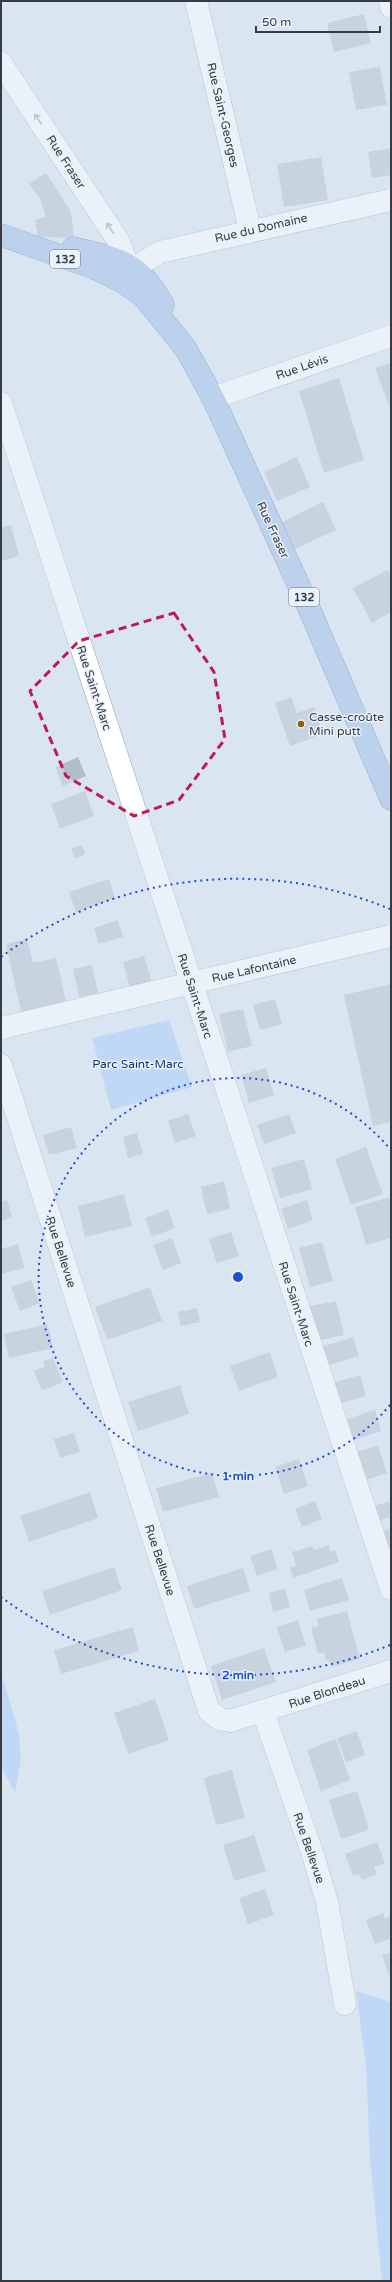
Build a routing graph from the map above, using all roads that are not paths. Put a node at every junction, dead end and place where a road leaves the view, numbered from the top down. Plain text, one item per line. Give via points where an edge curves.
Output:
1 (196, 1) edge
2 (390, 1) edge
3 (391, 7) edge
4 (1, 62) edge
5 (391, 200) edge
6 (250, 230) junction
7 (3, 236) edge
8 (128, 271) junction
9 (391, 336) edge
10 (213, 398) junction
11 (1, 402) edge
12 (391, 799) edge
13 (391, 936) edge
14 (190, 984) junction
15 (1, 1028) edge
16 (1, 1065) edge
17 (391, 1590) edge
18 (391, 1671) edge
19 (263, 1712) junction
20 (345, 2004) dead end

1 - 6 street, Rue Saint-Georges
2 - 3 street
8 -> 4 street, Rue Fraser via 119,242
5 - 6 street, Rue du Domaine
6 - 8 street, Rue du Domaine via 160,252
7 - 8 main road, 132 via 92,267
8 - 10 main road, Rue Fraser / 132 via 144,297 186,348
9 - 10 street, Rue Lévis
10 - 12 main road, Rue Fraser / 132 via 305,599
11 - 14 street, Rue Saint-Marc
13 - 14 street, Rue Lafontaine
14 - 15 street, Rue Lafontaine
14 - 17 street, Rue Saint-Marc
16 - 19 street, Rue Bellevue via 209,1711 220,1719 230,1721
18 - 19 street, Rue Blondeau
19 - 20 street, Rue Bellevue via 327,1902

